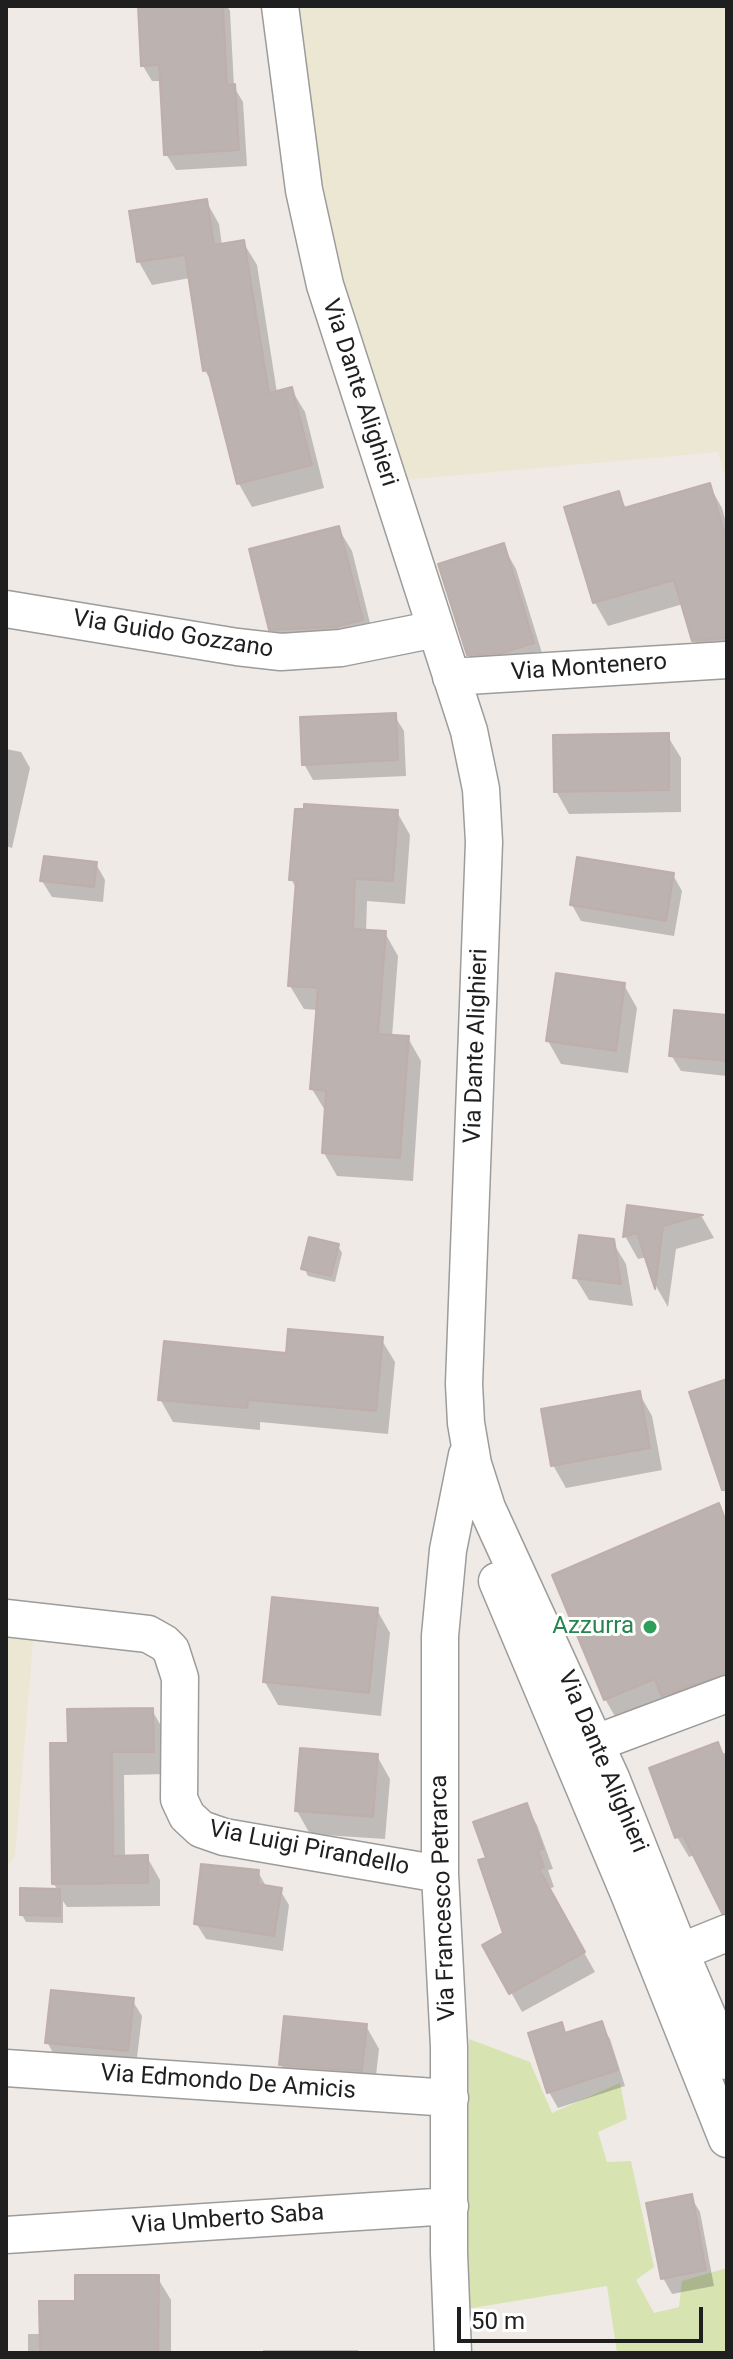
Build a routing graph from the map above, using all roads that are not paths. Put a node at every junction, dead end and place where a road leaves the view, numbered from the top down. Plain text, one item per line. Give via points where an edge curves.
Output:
1 (280, 6) edge
2 (6, 609) edge
3 (436, 629) junction
4 (727, 660) edge
5 (451, 677) junction
6 (469, 1445) junction
7 (487, 1508) junction
8 (6, 1618) edge
9 (727, 1694) edge
10 (596, 1743) junction
11 (440, 1874) junction
12 (727, 1933) edge
13 (680, 1952) junction
14 (727, 2061) edge
15 (6, 2068) edge
16 (450, 2098) junction
17 (727, 2139) edge
18 (450, 2206) junction
19 (6, 2235) edge
20 (453, 2353) edge

1 - 3 street, Via Dante Alighieri via 319,265
2 - 3 street, Via Guido Gozzano via 281,652 341,648
3 - 5 street, Via Dante Alighieri
4 - 5 street, Via Montenero
5 - 6 street, Via Dante Alighieri via 473,748 484,827 464,1384
6 - 7 street, Via Dante Alighieri
6 - 11 street, Via Francesco Petrarca via 448,1550 441,1621
7 - 10 street, Via Dante Alighieri
7 - 17 street via 494,1571 504,1600
8 - 11 street, Via Luigi Pirandello via 148,1634 171,1650 180,1678 179,1799 201,1829
9 - 10 street
10 - 13 street, Via Dante Alighieri
11 - 16 street, Via Francesco Petrarca
12 - 13 street
13 - 14 street, Via Dante Alighieri
15 - 16 street, Via Edmondo De Amicis
16 - 18 street, Via Francesco Petrarca
18 - 19 street, Via Umberto Saba
18 - 20 street, Via Francesco Petrarca

